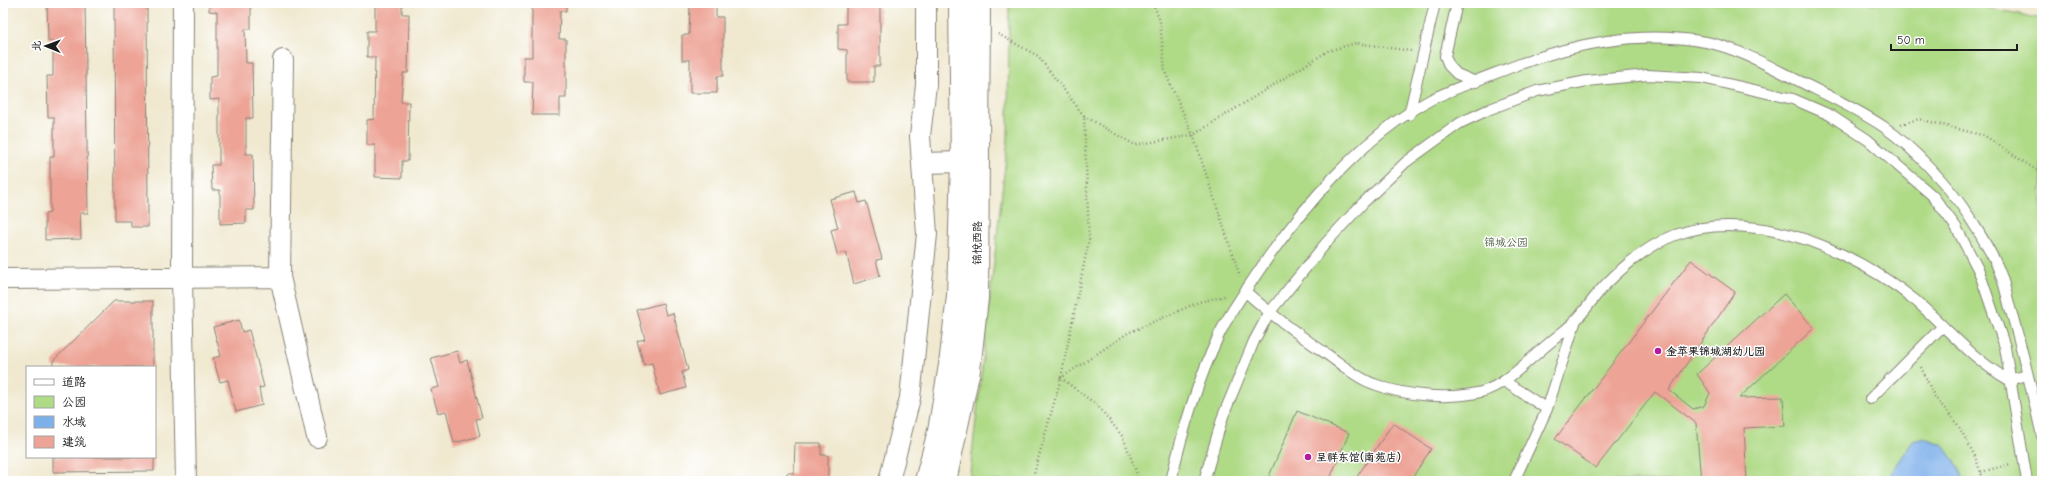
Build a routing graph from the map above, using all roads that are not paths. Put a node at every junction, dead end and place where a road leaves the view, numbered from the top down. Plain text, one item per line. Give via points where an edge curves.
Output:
1 (183, 3) edge
2 (926, 3) edge
3 (960, 3) edge
4 (1435, 3) edge
5 (1457, 3) edge
6 (978, 13) edge
7 (284, 60) dead end
8 (1476, 82) junction
9 (1409, 115) junction
10 (922, 162) junction
11 (962, 162) junction
12 (280, 277) junction
13 (182, 278) junction
14 (3, 279) edge
15 (1245, 291) junction
16 (1269, 313) junction
17 (1576, 320) junction
18 (1943, 326) junction
19 (2027, 375) junction
20 (2009, 380) junction
21 (1504, 381) junction
22 (1870, 399) dead end
23 (1547, 408) junction
24 (2042, 436) edge
25 (317, 438) dead end
26 (186, 481) edge
27 (889, 481) edge
28 (926, 481) edge
29 (945, 481) edge
30 (1171, 481) edge
31 (1204, 481) edge
32 (1514, 481) edge
33 (2027, 481) edge

1 - 13 street
2 - 10 street via 926,85 920,136
3 - 11 main road, 锦悦西路
4 - 9 lane
5 - 8 lane via 1445,56 1449,66 1457,74
6 - 29 main road, 锦悦西路 via 977,298 969,370
7 - 12 street
8 - 9 lane via 1432,100
8 - 19 lane via 1540,56 1580,45 1620,39 1699,41 1735,49 1853,108 1886,129 1942,182 1969,216 1999,270 2022,346
9 - 15 lane via 1383,132 1319,193 1282,236
10 - 11 street
10 - 27 street via 927,234 910,398
11 - 28 main road, 锦悦西路 via 958,296 950,365
12 - 13 street
12 - 25 street
13 - 14 street
13 - 26 street
15 - 16 lane
15 - 30 lane via 1220,334 1198,386
16 - 20 lane via 1326,243 1363,203 1406,162 1460,123 1537,91 1580,83 1648,75 1702,78 1792,99 1830,115 1868,140 1933,196 1956,227 1979,271 2005,347
16 - 21 lane via 1373,384 1405,392 1444,396 1482,392
16 - 31 lane via 1254,341 1223,416
17 - 18 lane via 1606,284 1640,253 1673,234 1716,226 1757,228 1826,246 1882,277 1915,300
17 - 21 lane
17 - 23 lane
18 - 20 lane via 1979,361
18 - 22 lane
19 - 20 lane
19 - 24 lane
20 - 33 lane
21 - 23 lane
23 - 32 lane

